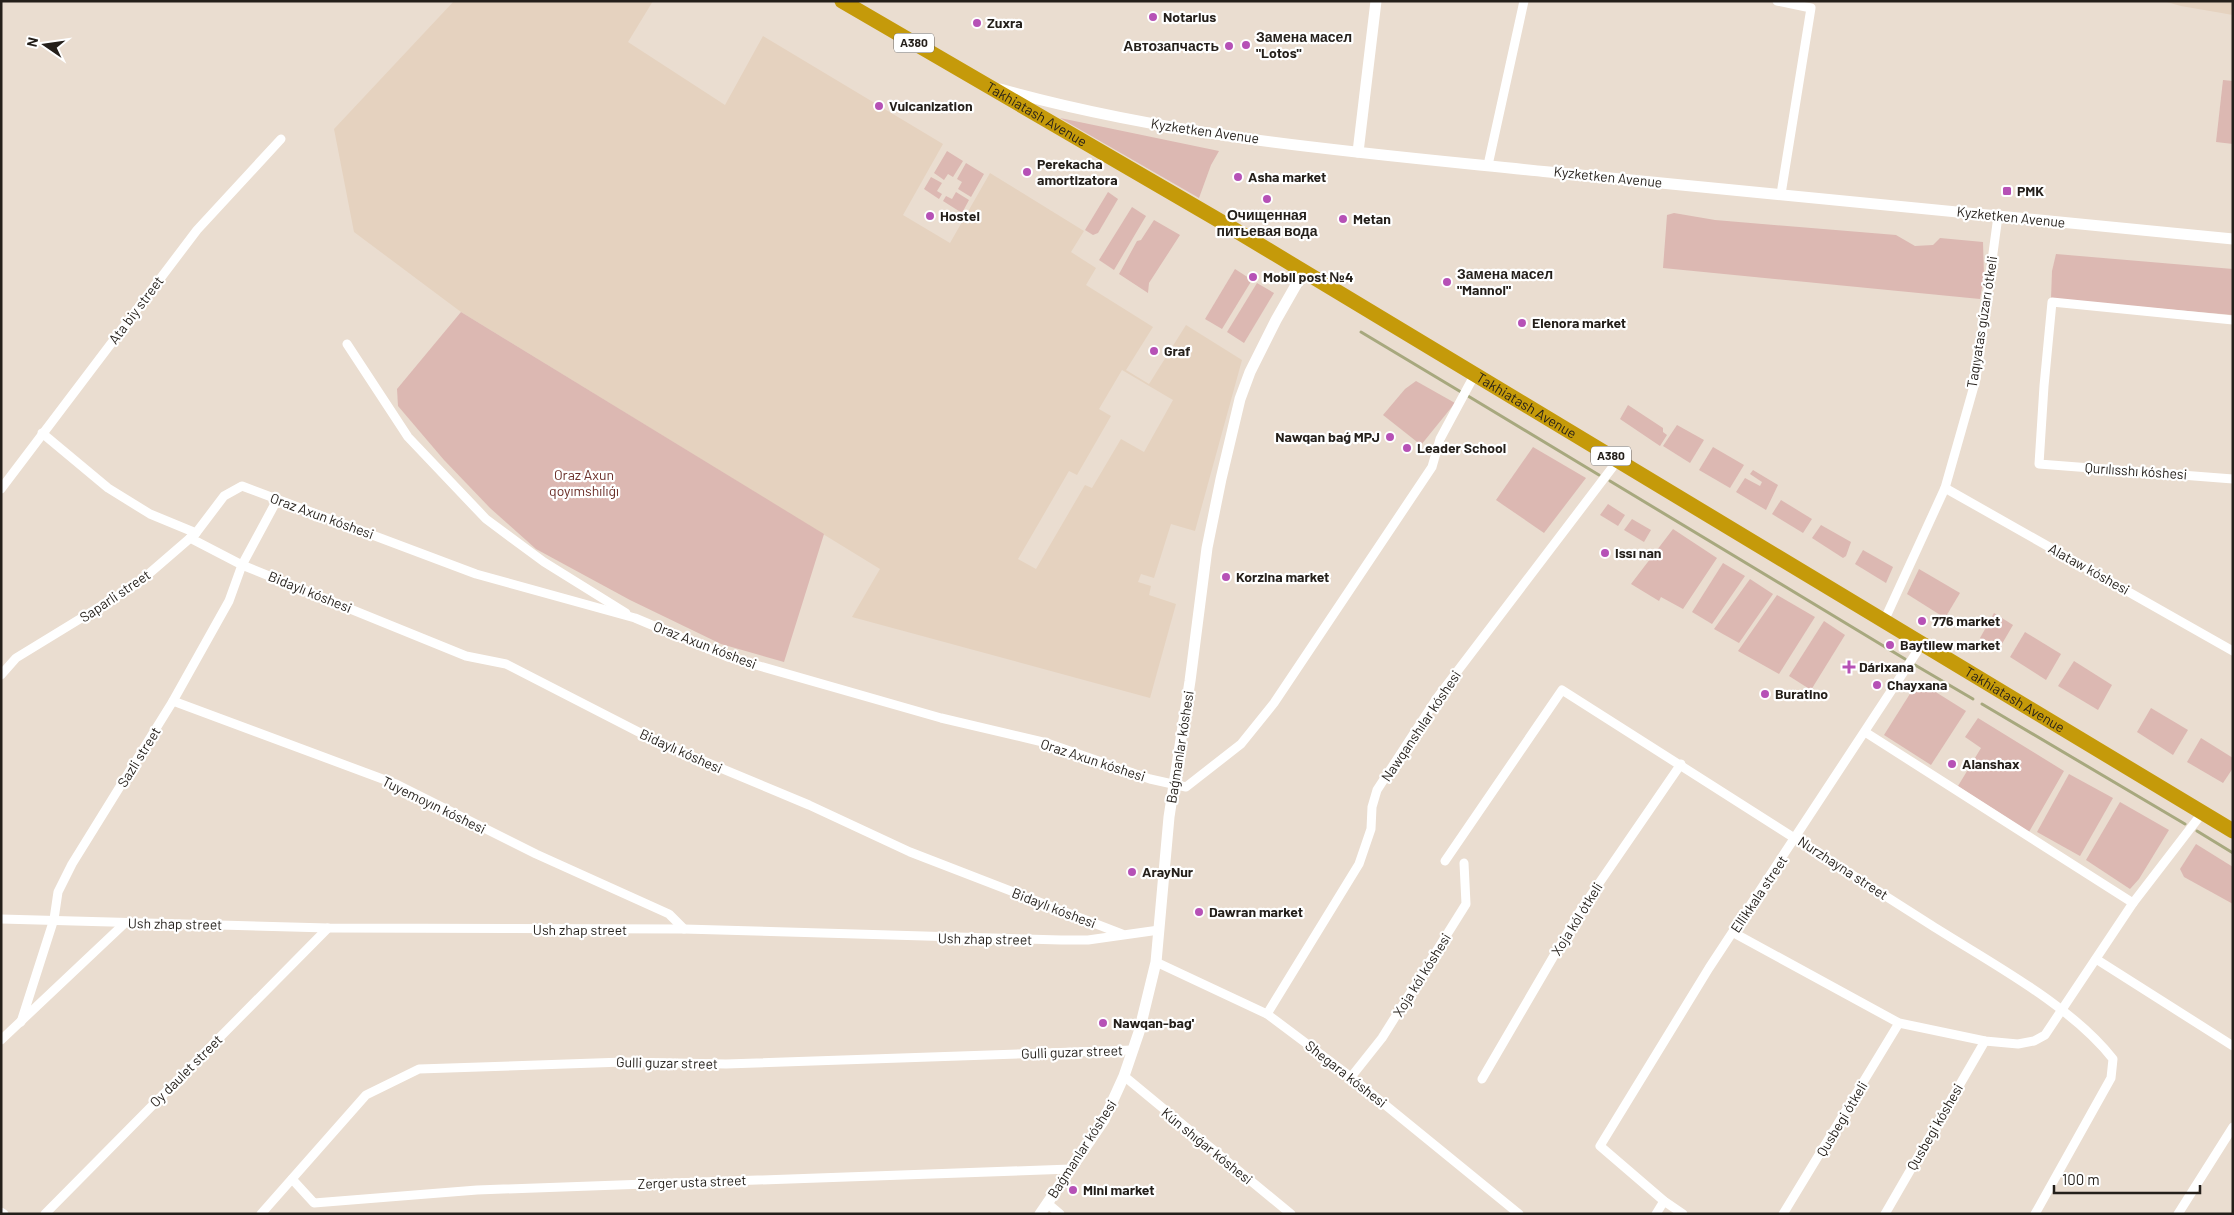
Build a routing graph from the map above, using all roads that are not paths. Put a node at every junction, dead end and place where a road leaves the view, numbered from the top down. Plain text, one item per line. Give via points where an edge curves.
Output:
1 (842, 1) edge
2 (1376, 1) edge
3 (1524, 1) edge
4 (1777, 1) edge
5 (987, 85) junction
6 (281, 139) dead end
7 (1358, 152) junction
8 (1488, 166) junction
9 (1781, 194) junction
10 (1998, 216) junction
11 (2233, 240) edge
12 (1304, 272) junction
13 (2233, 320) edge
14 (347, 344) dead end
15 (1475, 374) junction
16 (42, 433) junction
17 (1618, 460) junction
18 (2233, 479) edge
19 (242, 486) joint
20 (1945, 488) junction
21 (1, 490) edge
22 (277, 500) junction
23 (193, 535) junction
24 (242, 565) junction
25 (635, 618) junction
26 (1884, 621) junction
27 (1922, 644) junction
28 (2233, 650) edge
29 (1, 675) edge
30 (173, 701) junction
31 (1865, 732) junction
32 (1680, 764) junction
33 (1175, 784) junction
34 (2203, 812) junction
35 (2233, 831) edge
36 (1796, 838) junction
37 (1445, 861) dead end
38 (1464, 864) dead end
39 (2133, 903) junction
40 (1, 919) edge
41 (54, 919) junction
42 (125, 923) junction
43 (328, 928) junction
44 (684, 929) junction
45 (1159, 930) junction
46 (1734, 933) junction
47 (1122, 934) junction
48 (2096, 959) junction
49 (1156, 962) junction
50 (2063, 1010) junction
51 (1268, 1014) junction
52 (21, 1022) junction
53 (1899, 1023) junction
54 (1, 1040) edge
55 (1986, 1041) junction
56 (2233, 1046) edge
57 (1133, 1050) junction
58 (1124, 1076) junction
59 (1352, 1077) junction
60 (1482, 1079) dead end
61 (2233, 1127) edge
62 (1072, 1169) junction
63 (292, 1179) junction
64 (1664, 1201) junction
65 (1047, 1203) junction
66 (44, 1214) edge
67 (260, 1214) edge
68 (1040, 1214) edge
69 (1060, 1214) edge
70 (1291, 1214) edge
71 (1519, 1214) edge
72 (1656, 1214) edge
73 (1683, 1214) edge
74 (1783, 1214) edge
75 (1885, 1214) edge
76 (2035, 1214) edge
77 (2178, 1214) edge

1 - 5 highway, Takhiatash Avenue / A380
2 - 7 street
3 - 8 street
4 - 9 street via 1811,8
5 - 7 street, Kyzketken Avenue via 1046,102 1154,125
5 - 12 highway, Takhiatash Avenue / A380
6 - 16 street, Ata biy street via 197,230
7 - 8 street, Kyzketken Avenue
8 - 9 street, Kyzketken Avenue
9 - 10 street, Kyzketken Avenue
10 - 11 street, Kyzketken Avenue
10 - 20 street, Taqıyatas gúzarı ótkeli via 1976,379
12 - 15 highway, Takhiatash Avenue / A380
12 - 33 street, Baǵmanlar kóshesi via 1250,372 1234,423 1207,548
13 - 18 street, Qurılısshı kóshesi via 2052,302 2040,464
14 - 25 street via 408,437 486,518 544,562
15 - 17 highway, Takhiatash Avenue / A380
15 - 33 street via 1440,439 1432,467 1274,703 1240,744 1186,786
16 - 21 street, Ata biy street
16 - 23 street, Bidaylı kóshesi via 108,488
17 - 26 highway, Takhiatash Avenue / A380
17 - 51 street, Nawqanshılar kóshesi via 1437,698 1377,790 1371,829 1359,864
19 - 22 street, Oraz Axun kóshesi
19 - 23 street, Saparli street via 224,496
20 - 26 street, Taqıyatas gúzarı ótkeli
20 - 28 street, Alataw kóshesi
22 - 24 street, Sazli street
22 - 25 street, Oraz Axun kóshesi via 476,574
23 - 24 street, Bidaylı kóshesi
23 - 29 street, Saparli street via 137,584 16,658
24 - 30 street, Sazli street via 229,601
24 - 47 street, Bidaylı kóshesi via 466,656 506,664 658,742 809,805 910,852
25 - 33 street, Oraz Axun kóshesi via 728,657 940,718 1047,743 1150,779
26 - 27 highway, Takhiatash Avenue / A380
27 - 31 street, Ellikkala street
27 - 34 highway, Takhiatash Avenue / A380
30 - 41 street, Sazli street via 72,864 58,892
30 - 44 street, Tuyemoyın kóshesi via 396,784 536,854 669,914
31 - 36 street, Ellikkala street
31 - 39 street
32 - 36 street, Nurzhayna street
32 - 37 street, Nurzhayna street via 1562,690
32 - 60 street, Xoja kól ótkeli via 1580,910
33 - 45 street, Baǵmanlar kóshesi via 1165,852
34 - 35 highway, Takhiatash Avenue / A380
34 - 39 street
36 - 46 street, Ellikkala street
36 - 50 street, Nurzhayna street
38 - 59 street, Xoja kól kóshesi via 1466,904 1382,1038
39 - 48 street
40 - 41 street, Ush zhap street
41 - 42 street, Ush zhap street
41 - 52 street, Sazli street
42 - 43 street, Ush zhap street
42 - 52 street
43 - 44 street, Ush zhap street
43 - 66 street, Oy daulet street
44 - 47 street, Ush zhap street via 1061,940 1088,940
45 - 47 street, Ush zhap street
45 - 49 street, Baǵmanlar kóshesi
46 - 53 street
46 - 64 street, Ellikkala street via 1600,1146
48 - 50 street
48 - 56 street
49 - 51 street, Shegara kóshesi
49 - 57 street, Baǵmanlar kóshesi
50 - 55 street via 2045,1035 2034,1041 2018,1044
50 - 76 street, Nurzhayna street via 2113,1059 2111,1078
51 - 59 street, Shegara kóshesi
52 - 54 street
53 - 55 street
53 - 74 street, Qusbegi ótkeli
55 - 75 street, Qusbegi kóshesi
57 - 58 street, Baǵmanlar kóshesi
57 - 63 street, Gulli guzar street via 726,1064 624,1062 419,1069 366,1095
58 - 62 street, Baǵmanlar kóshesi via 1104,1120
58 - 70 street, Kún shıǵar kóshesi
59 - 71 street, Shegara kóshesi
61 - 77 street
62 - 63 street, Zerger usta street via 477,1190 314,1204
62 - 65 street, Baǵmanlar kóshesi
63 - 67 street, Gulli guzar street
64 - 72 street
64 - 73 street
65 - 68 street, Baǵmanlar kóshesi
65 - 69 street

